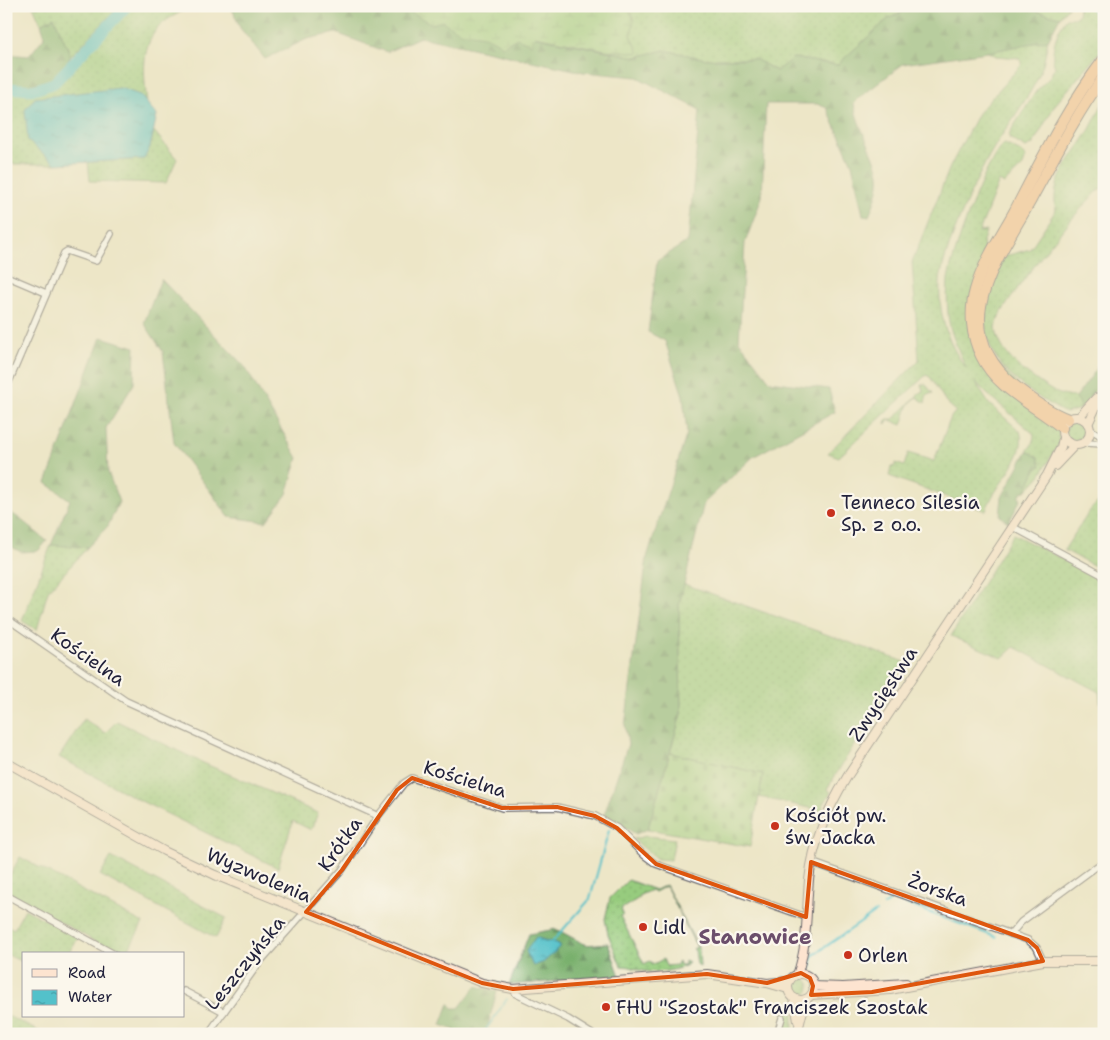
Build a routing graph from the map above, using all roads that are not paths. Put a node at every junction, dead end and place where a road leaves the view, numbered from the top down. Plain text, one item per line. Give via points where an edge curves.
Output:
1 (1104, 59) edge
2 (1104, 76) edge
3 (111, 234) dead end
4 (6, 276) edge
5 (46, 293) junction
6 (6, 389) edge
7 (1104, 390) edge
8 (1079, 417) junction
9 (1068, 419) junction
10 (1089, 427) junction
11 (1062, 433) junction
12 (1104, 438) edge
13 (1085, 443) junction
14 (1104, 444) edge
15 (1074, 446) junction
16 (1047, 475) junction
17 (1013, 527) junction
18 (1104, 579) edge
19 (6, 618) edge
20 (6, 762) edge
21 (378, 816) junction
22 (1104, 861) edge
23 (811, 862) junction
24 (6, 895) edge
25 (306, 912) junction
26 (806, 916) junction
27 (1011, 934) junction
28 (110, 952) edge
29 (803, 953) junction
30 (1043, 961) junction
31 (1104, 961) edge
32 (797, 975) junction
33 (806, 975) junction
34 (934, 981) junction
35 (789, 985) junction
36 (813, 986) junction
37 (513, 989) junction
38 (185, 992) edge
39 (808, 997) junction
40 (794, 998) junction
41 (224, 1012) junction
42 (782, 1018) dead end
43 (798, 1023) junction
44 (208, 1034) edge
45 (592, 1034) edge
46 (777, 1034) edge
47 (797, 1034) edge

1 - 11 highway via 1072,105 1033,176 984,269 972,304 975,342 991,374
2 - 9 highway via 991,271 980,305 984,343 1001,372 1041,404
3 - 5 street via 96,261 65,251
4 - 5 street
5 - 6 street
7 - 8 main road
7 - 10 main road
8 - 9 main road
8 - 10 main road
9 - 11 main road
10 - 12 street
10 - 13 main road via 1089,438
11 - 15 main road via 1068,444
11 - 16 main road, Zwycięstwa via 1060,448
13 - 14 street
13 - 15 main road
15 - 16 main road, Zwycięstwa
16 - 17 main road, Zwycięstwa
17 - 18 street
17 - 23 main road, Zwycięstwa via 841,787 822,825
19 - 21 street, Kościelna via 126,701
20 - 25 main road, Wyzwolenia via 164,851
21 - 25 street, Krótka via 342,870
21 - 26 street, Kościelna via 404,783 412,778 502,808 557,807 594,816 617,828 656,864
22 - 27 street via 1021,922
23 - 26 main road, Zwycięstwa
23 - 27 street, Żorska
24 - 28 street
25 - 37 main road, Wyzwolenia via 482,983
25 - 41 street, Leszczyńska via 259,963
26 - 29 main road, Zwycięstwa
27 - 30 street, Żorska via 1028,940 1037,948
29 - 32 main road, Zwycięstwa
29 - 33 main road, Zwycięstwa
30 - 31 main road
30 - 34 main road
32 - 33 main road
32 - 35 main road
33 - 36 main road
34 - 36 main road
34 - 39 main road via 885,991
35 - 37 main road, Wyzwolenia via 707,974
35 - 40 main road
36 - 39 main road
37 - 45 street, Wyzwolenia via 516,994
38 - 41 street
39 - 40 main road
39 - 43 main road
40 - 43 main road
41 - 44 street, Leszczyńska
42 - 46 street
43 - 47 main road

